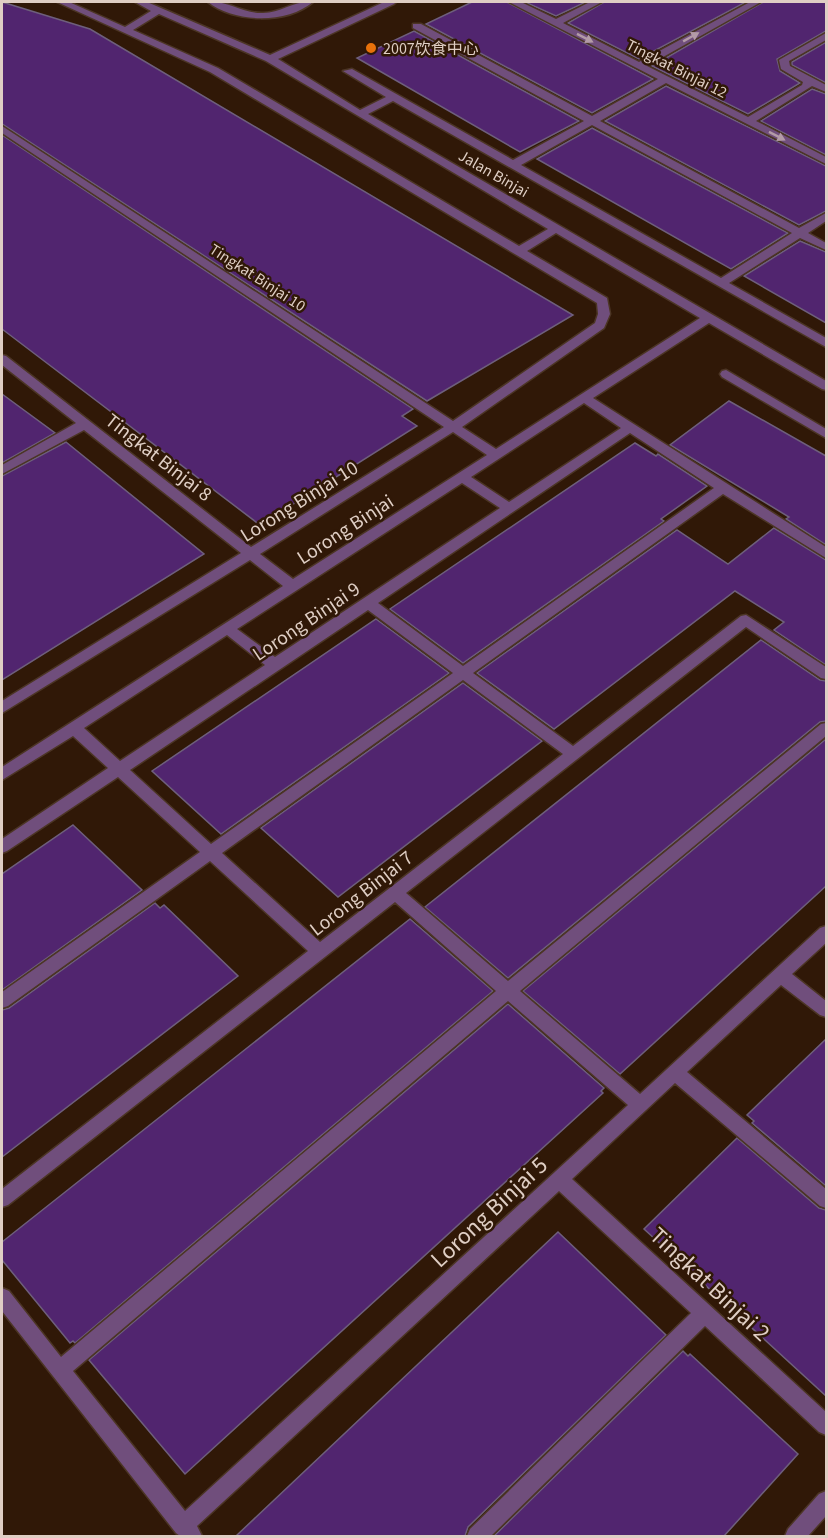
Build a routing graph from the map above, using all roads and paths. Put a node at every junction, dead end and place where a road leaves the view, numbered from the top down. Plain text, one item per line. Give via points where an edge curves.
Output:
1 (62, 2) edge
2 (140, 2) edge
3 (213, 2) edge
4 (308, 2) edge
5 (391, 2) edge
6 (514, 2) edge
7 (597, 2) edge
8 (756, 2) edge
9 (159, 10) junction
10 (556, 23) junction
11 (417, 26) dead end
12 (127, 30) junction
13 (826, 36) edge
14 (270, 59) junction
15 (639, 66) junction
16 (348, 71) dead end
17 (666, 79) junction
18 (809, 81) junction
19 (826, 89) edge
20 (393, 97) junction
21 (360, 114) junction
22 (592, 121) junction
23 (748, 121) junction
24 (2, 129) edge
25 (826, 161) edge
26 (513, 165) junction
27 (826, 216) edge
28 (557, 228) junction
29 (800, 233) junction
30 (826, 247) edge
31 (519, 251) junction
32 (721, 283) junction
33 (709, 317) junction
34 (826, 343) edge
35 (2, 359) edge
36 (726, 374) dead end
37 (826, 386) edge
38 (585, 398) junction
39 (85, 424) junction
40 (454, 426) junction
41 (631, 427) junction
42 (826, 433) edge
43 (496, 455) junction
44 (2, 470) edge
45 (462, 477) junction
46 (723, 488) junction
47 (509, 508) junction
48 (826, 553) edge
49 (251, 555) junction
50 (292, 586) junction
51 (368, 603) junction
52 (227, 628) junction
53 (275, 665) junction
54 (463, 673) junction
55 (826, 674) edge
56 (2, 708) edge
57 (73, 728) junction
58 (826, 728) edge
59 (573, 754) junction
60 (119, 769) junction
61 (2, 774) edge
62 (2, 847) edge
63 (212, 854) junction
64 (395, 893) junction
65 (826, 933) edge
66 (320, 952) junction
67 (781, 975) junction
68 (508, 991) junction
69 (2, 1001) edge
70 (826, 1010) edge
71 (675, 1072) junction
72 (640, 1104) junction
73 (559, 1179) junction
74 (2, 1199) edge
75 (826, 1200) edge
76 (2, 1297) edge
77 (705, 1313) junction
78 (60, 1370) junction
79 (826, 1425) edge
80 (826, 1501) edge
81 (187, 1531) edge
82 (477, 1536) edge
83 (795, 1536) edge

1 - 12 street
2 - 9 street, Jalan Binjai
3 - 4 street via 249,17 277,16
5 - 14 street
6 - 10 street, Tingkat Binjai 12
7 - 10 street
15 -> 8 street
9 - 12 street
9 - 14 street, Jalan Binjai
10 -> 15 street, Tingkat Binjai 12
11 - 22 street
12 - 31 street via 214,70
13 - 18 street via 784,60 785,67
14 - 21 street, Jalan Binjai
15 - 17 street, Tingkat Binjai 12
16 - 20 street
17 - 22 street
17 - 23 street, Tingkat Binjai 12
18 - 19 street
18 - 23 street via 807,87
20 - 21 street
20 - 26 street
21 - 28 street, Jalan Binjai
22 - 26 street
22 - 29 street
23 -> 25 street, Tingkat Binjai 12
24 - 40 street, Tingkat Binjai 10
26 - 32 street
27 - 29 street
28 - 31 street
28 - 33 street, Jalan Binjai
29 - 30 street
29 - 32 street
31 - 40 street, Lorong Binjai 10 via 603,301 600,325
32 - 34 street
33 - 37 street, Jalan Binjai
33 - 38 street, Lorong Binjai
35 - 39 street, Tingkat Binjai 8
36 - 42 street
38 - 41 street
38 - 43 street, Lorong Binjai
39 - 44 street
39 - 49 street, Tingkat Binjai 8
40 - 43 street, Tingkat Binjai 10
40 - 49 street, Lorong Binjai 10
41 - 46 street
41 - 47 street, Lorong Binjai 9
43 - 45 street, Lorong Binjai
45 - 47 street
45 - 50 street, Lorong Binjai
46 - 48 street
46 - 54 street
47 - 51 street, Lorong Binjai 9
49 - 50 street, Tingkat Binjai 8
49 - 56 street, Lorong Binjai 10
50 - 52 street, Lorong Binjai
51 - 53 street, Lorong Binjai 9
51 - 54 street
52 - 53 street
52 - 57 street, Lorong Binjai
53 - 60 street, Lorong Binjai 9
54 - 59 street
54 - 63 street
55 - 59 street, Lorong Binjai 7 via 746,620
57 - 60 street
57 - 61 street, Lorong Binjai
58 - 68 street
59 - 64 street, Lorong Binjai 7
60 - 62 street, Lorong Binjai 9
60 - 63 street
63 - 66 street
63 - 69 street
64 - 66 street, Lorong Binjai 7
64 - 68 street
65 - 67 street, Lorong Binjai 5
66 - 74 street, Lorong Binjai 7
67 - 70 street
67 - 71 street, Lorong Binjai 5
68 - 72 street
68 - 78 street
71 - 72 street, Lorong Binjai 5
71 - 75 street
72 - 73 street, Lorong Binjai 5
73 - 77 street, Tingkat Binjai 2
73 - 81 street, Lorong Binjai 5
76 - 78 street
77 - 79 street, Tingkat Binjai 2
77 - 82 street
78 - 81 street
80 - 83 street

